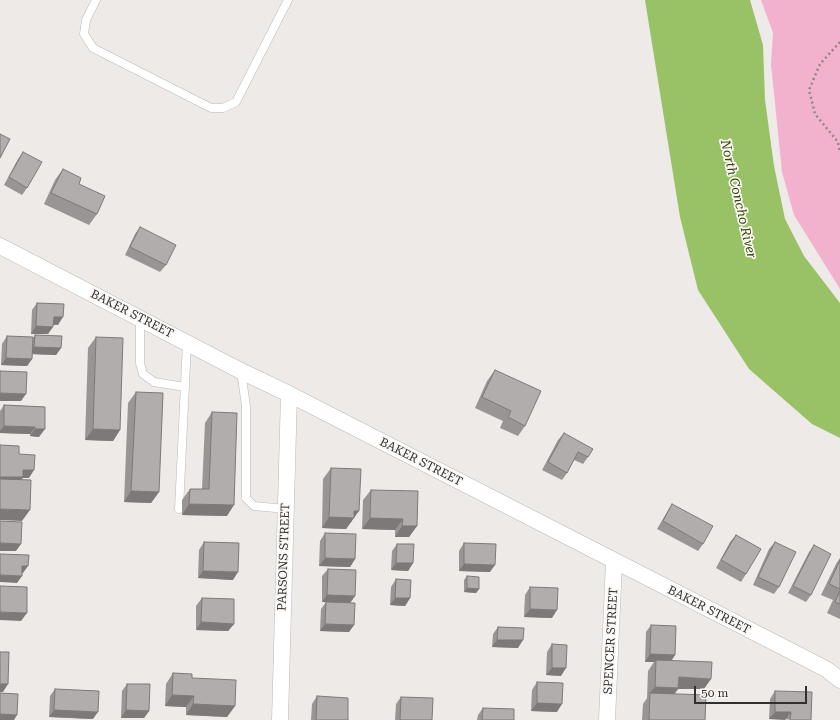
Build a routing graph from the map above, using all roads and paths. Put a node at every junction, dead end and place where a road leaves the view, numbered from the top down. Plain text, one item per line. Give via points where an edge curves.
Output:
1 (96, 0) edge
2 (288, 0) edge
3 (840, 42) edge
4 (840, 153) edge
5 (0, 246) edge
6 (140, 319) junction
7 (187, 343) junction
8 (241, 371) junction
9 (185, 387) junction
10 (289, 394) junction
11 (179, 509) dead end
12 (286, 509) junction
13 (614, 562) junction
14 (840, 680) edge
15 (280, 720) edge
16 (607, 720) edge

1 - 2 lane via 86,20 84,34 93,48 211,108 224,108 236,102
3 - 4 path via 820,64 809,90 815,114 838,142
5 - 6 street, BAKER STREET
6 - 7 street, BAKER STREET
6 - 9 lane via 140,363 143,374 154,382
7 - 8 street, BAKER STREET
7 - 9 lane
8 - 10 street, BAKER STREET
8 - 12 lane via 246,406 246,498 254,506
9 - 11 lane
10 - 12 street, PARSONS STREET
10 - 13 street, BAKER STREET
12 - 15 street, PARSONS STREET
13 - 14 street, BAKER STREET via 826,669
13 - 16 street, SPENCER STREET

